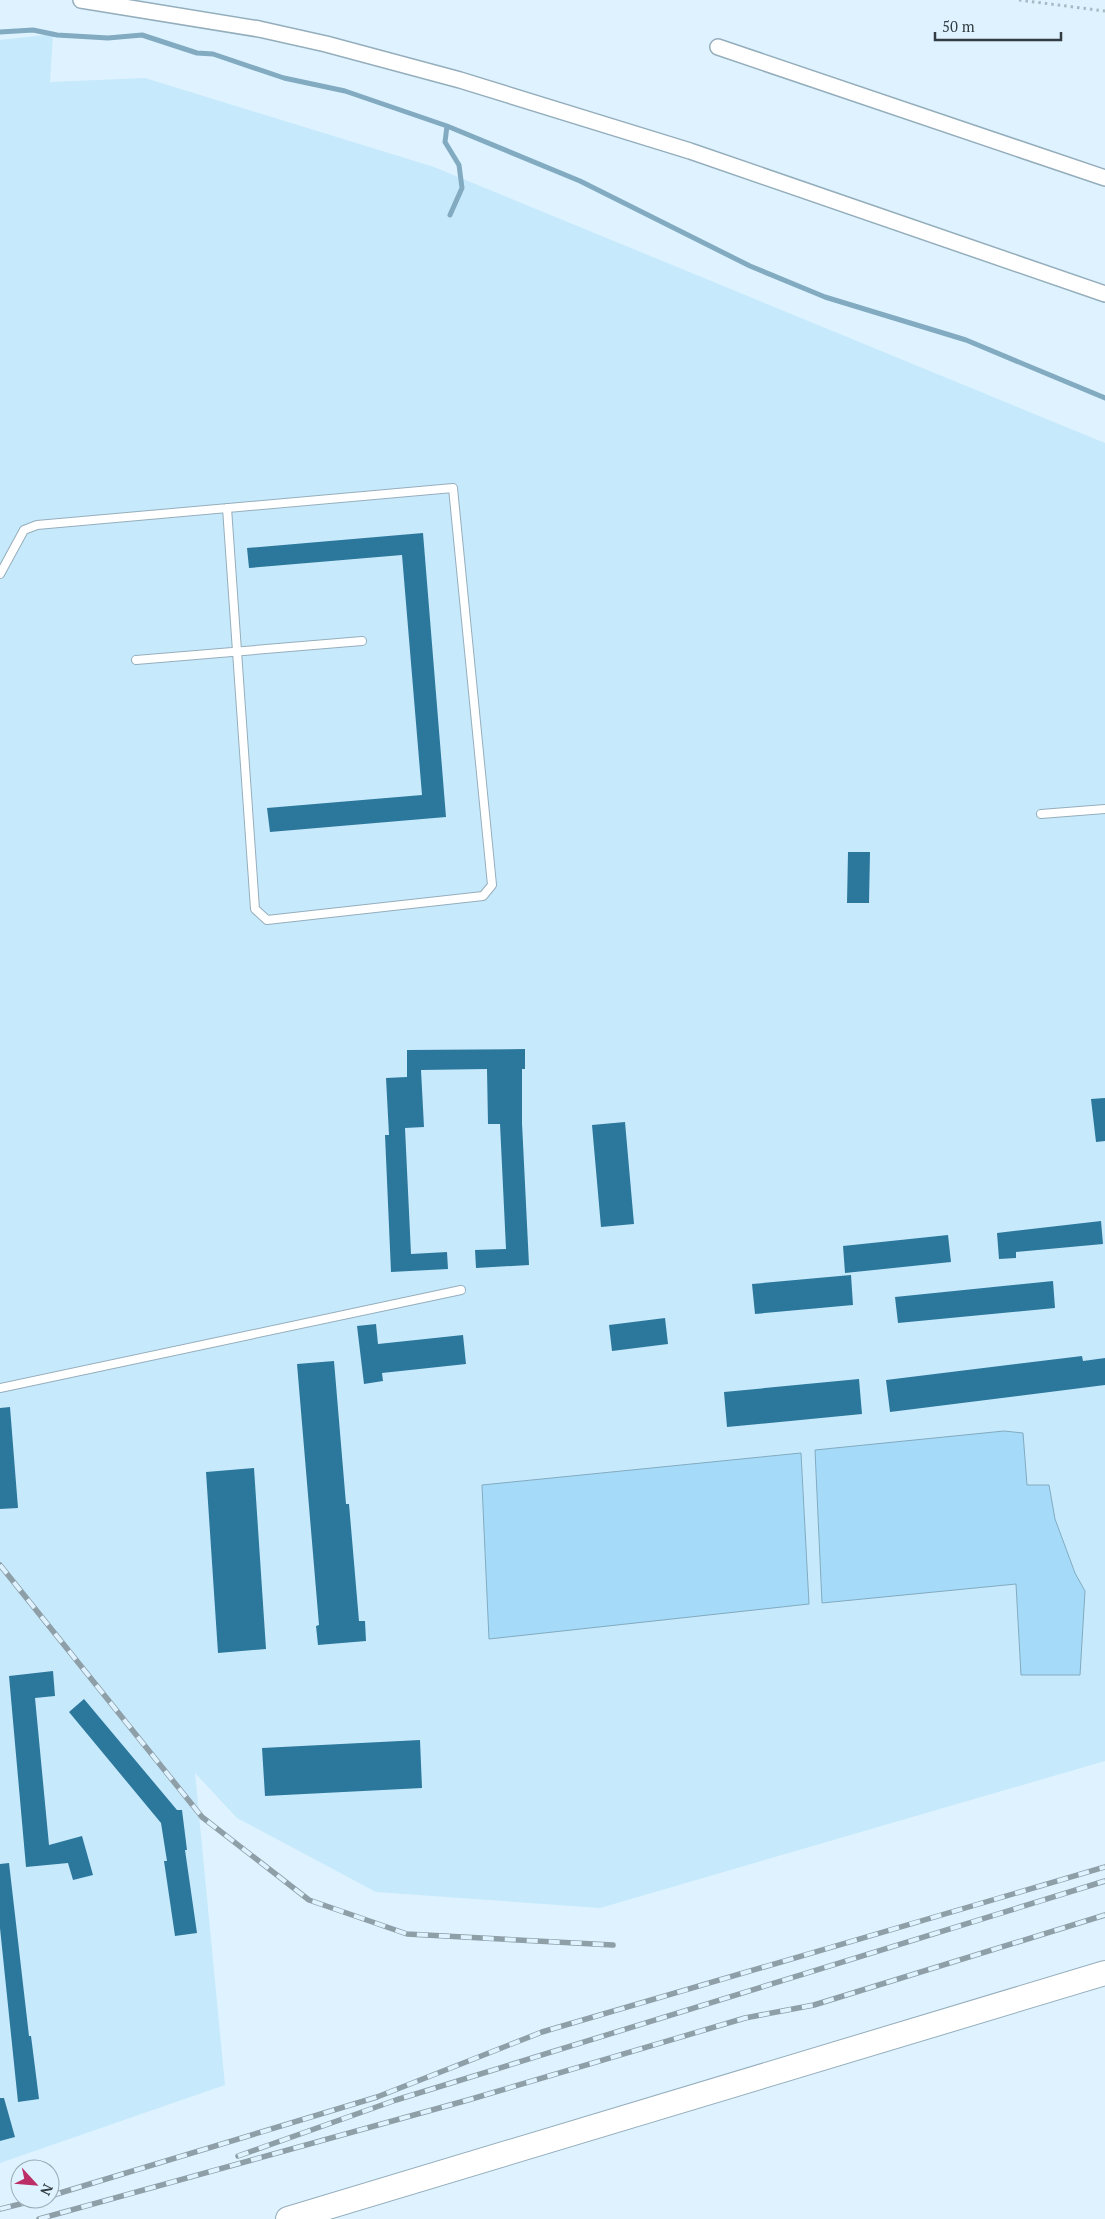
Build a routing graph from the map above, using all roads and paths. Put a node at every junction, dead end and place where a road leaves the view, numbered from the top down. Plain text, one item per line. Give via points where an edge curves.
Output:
1 (82, 0) edge
2 (1019, 0) edge
3 (1105, 11) edge
4 (718, 47) dead end
5 (1105, 178) edge
6 (1105, 294) edge
7 (227, 508) junction
8 (0, 574) edge
9 (362, 641) dead end
10 (237, 651) junction
11 (136, 660) dead end
12 (1105, 809) edge
13 (1041, 814) dead end
14 (461, 1290) dead end
15 (0, 1388) edge
16 (1105, 1973) edge
17 (288, 2219) edge

1 - 6 street via 259,29 460,80 690,151
2 - 3 path
4 - 5 street
7 - 8 lane via 37,525 24,530
7 - 10 lane
7 - 10 lane via 453,488 492,885 482,896 267,920 255,909
9 - 10 lane
10 - 11 lane
12 - 13 lane
14 - 15 lane
16 - 17 main road

